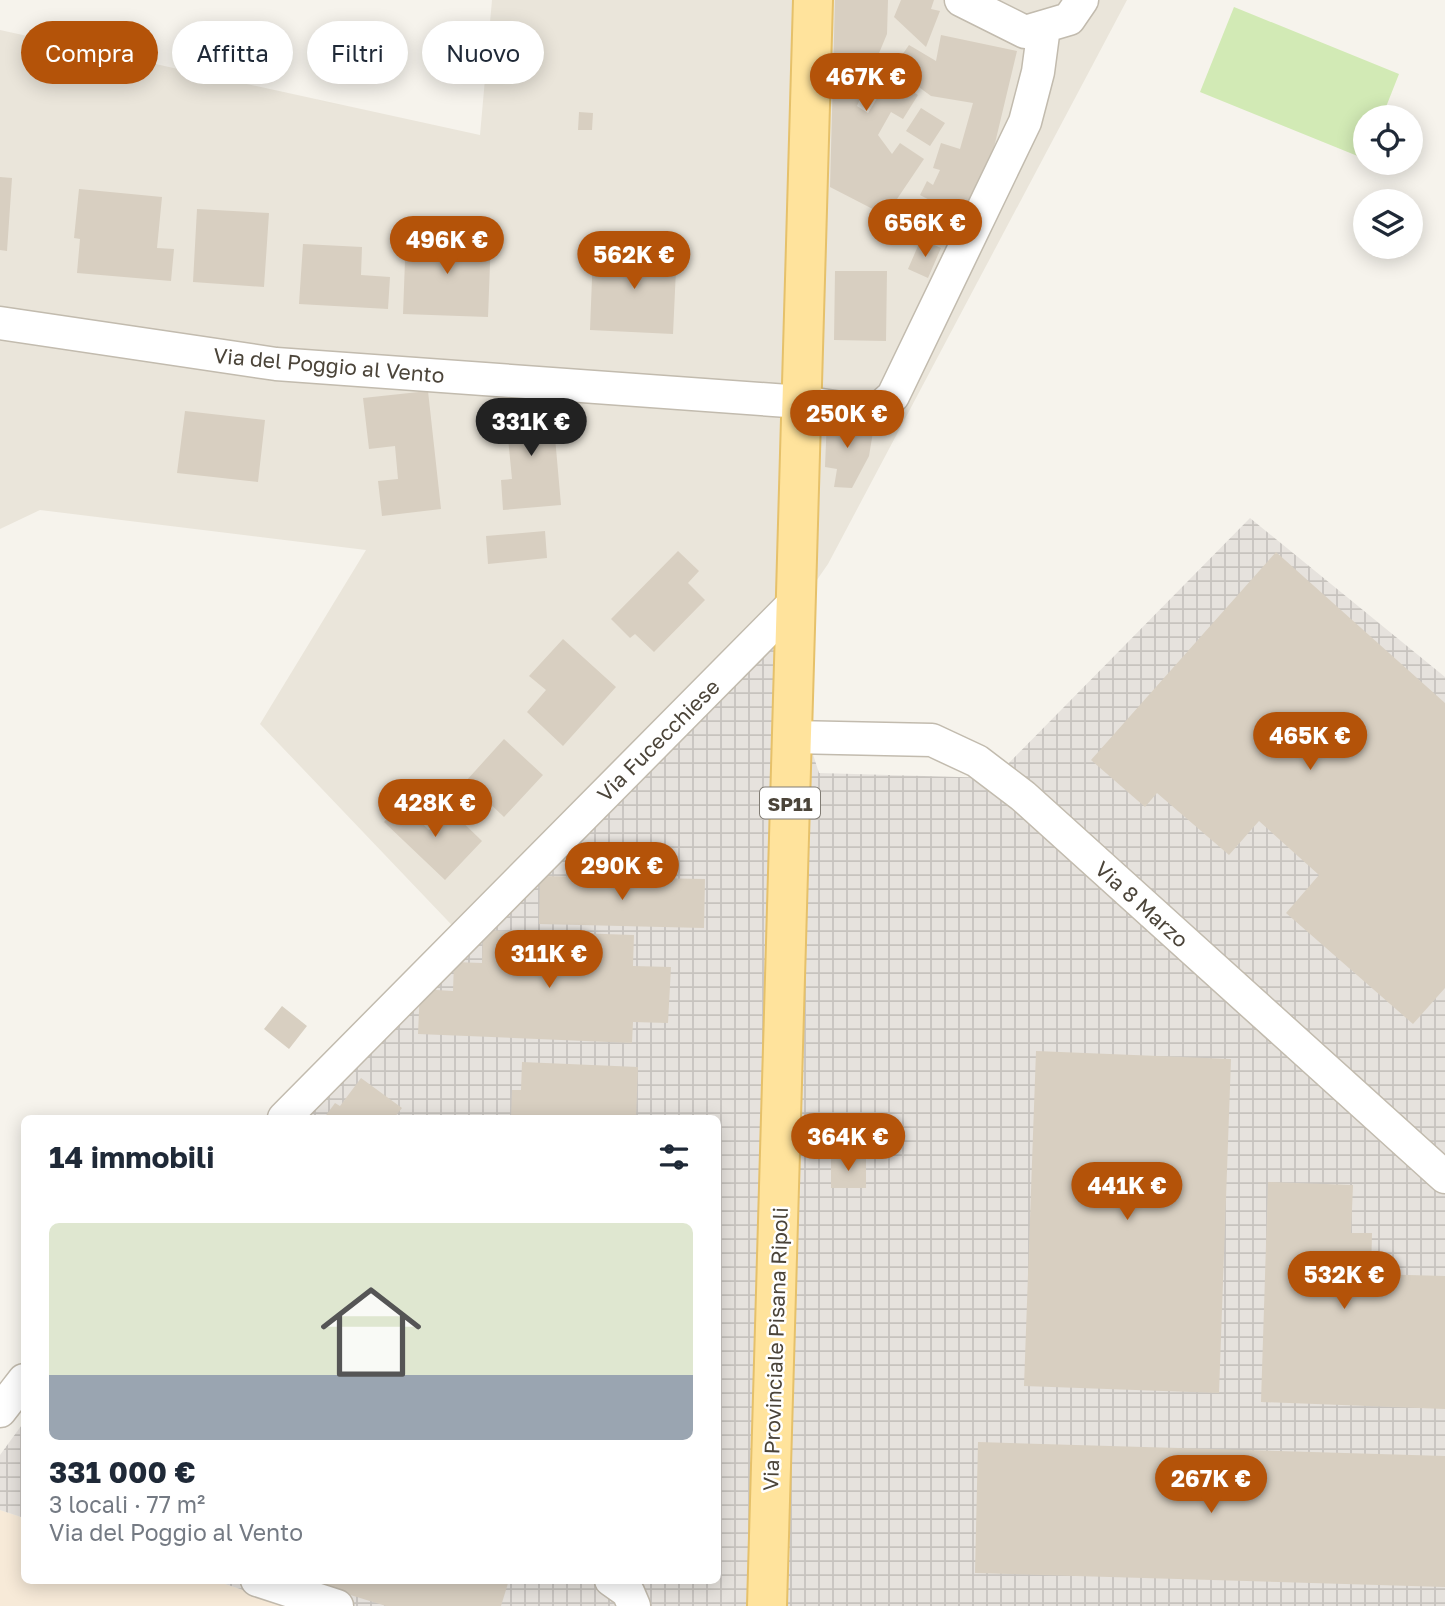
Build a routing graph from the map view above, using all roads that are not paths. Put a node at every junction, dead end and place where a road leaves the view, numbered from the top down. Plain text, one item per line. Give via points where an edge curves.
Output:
1 (813, 0) edge
2 (961, 0) edge
3 (1082, 0) edge
4 (1044, 27) junction
5 (8, 330) edge
6 (803, 402) junction
7 (796, 601) junction
8 (792, 737) junction
9 (287, 1115) edge
10 (1445, 1177) edge
11 (21, 1384) edge
12 (0, 1411) edge
13 (269, 1584) edge
14 (617, 1584) edge
15 (337, 1606) edge
16 (634, 1606) edge
17 (766, 1606) edge

1 - 6 main road, Via Provinciale Pisana Ripoli / SP11
2 - 4 street via 1025,32
3 - 4 street via 1069,19
4 - 6 street, Via del Poggio al Vento via 1025,122 893,396 874,413
5 - 6 street, Via del Poggio al Vento via 276,364
6 - 7 main road, Via Provinciale Pisana Ripoli / SP11
7 - 8 main road, Via Provinciale Pisana Ripoli / SP11
7 - 9 street, Via Fucecchiese
8 - 10 street, Via 8 Marzo via 932,740 977,761 1023,796
8 - 17 main road, Via Provinciale Pisana Ripoli / SP11
11 - 12 street
13 - 15 street
14 - 16 street via 628,1592

